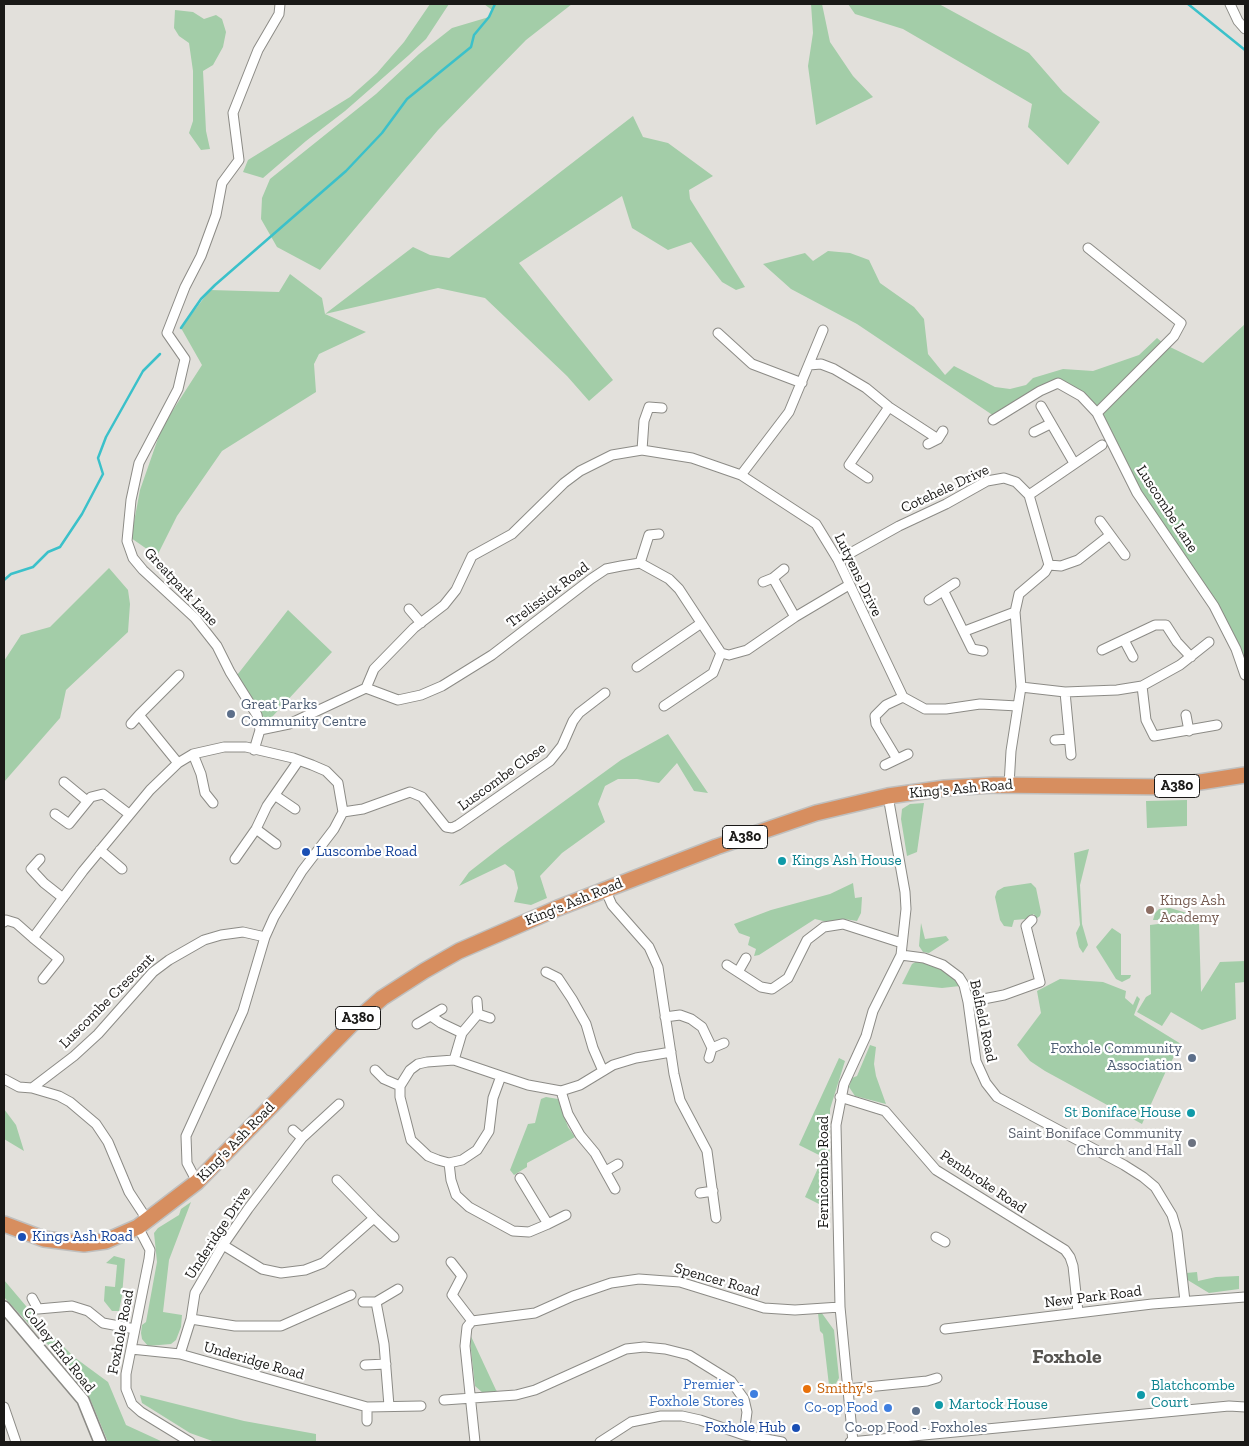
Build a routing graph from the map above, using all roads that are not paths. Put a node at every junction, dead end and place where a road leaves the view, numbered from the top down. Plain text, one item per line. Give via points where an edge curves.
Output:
1 (280, 4) edge
2 (1230, 4) edge
3 (1245, 29) edge
4 (1088, 248) dead end
5 (823, 330) dead end
6 (718, 333) dead end
7 (809, 365) junction
8 (802, 383) junction
9 (645, 397) dead end
10 (1041, 406) dead end
11 (649, 407) junction
12 (889, 407) junction
13 (662, 408) dead end
14 (1097, 413) junction
15 (993, 420) dead end
16 (1050, 424) junction
17 (1034, 432) dead end
18 (928, 444) dead end
19 (1102, 445) dead end
20 (642, 450) junction
21 (1074, 463) junction
22 (741, 475) junction
23 (868, 478) dead end
24 (1029, 495) junction
25 (1100, 521) dead end
26 (642, 527) dead end
27 (659, 534) dead end
28 (649, 535) junction
29 (1110, 535) junction
30 (1125, 555) dead end
31 (838, 560) junction
32 (640, 563) junction
33 (1049, 565) junction
34 (784, 569) dead end
35 (773, 578) junction
36 (763, 582) dead end
37 (849, 584) junction
38 (955, 584) dead end
39 (944, 592) junction
40 (929, 600) dead end
41 (409, 609) dead end
42 (1015, 612) junction
43 (794, 617) junction
44 (421, 623) junction
45 (700, 624) junction
46 (965, 631) junction
47 (1124, 640) junction
48 (1209, 642) dead end
49 (1102, 650) dead end
50 (983, 652) dead end
51 (721, 653) junction
52 (1133, 657) dead end
53 (1191, 657) junction
54 (637, 667) dead end
55 (1245, 675) edge
56 (178, 676) dead end
57 (1142, 686) junction
58 (1021, 687) junction
59 (366, 688) junction
60 (1065, 692) junction
61 (605, 693) dead end
62 (903, 697) junction
63 (664, 706) dead end
64 (1018, 706) junction
65 (139, 714) junction
66 (1186, 715) dead end
67 (131, 724) dead end
68 (1217, 726) dead end
69 (260, 730) junction
70 (1189, 731) junction
71 (1069, 739) junction
72 (1055, 740) dead end
73 (254, 750) junction
74 (193, 754) junction
75 (908, 754) dead end
76 (1071, 755) dead end
77 (897, 759) junction
78 (299, 760) junction
79 (178, 763) junction
80 (885, 765) dead end
81 (1245, 775) edge
82 (64, 782) dead end
83 (1010, 785) junction
84 (276, 796) junction
85 (888, 796) junction
86 (87, 801) junction
87 (213, 803) dead end
88 (295, 809) dead end
89 (343, 812) junction
90 (55, 814) dead end
91 (129, 814) junction
92 (256, 828) junction
93 (276, 844) dead end
94 (100, 850) junction
95 (40, 859) dead end
96 (235, 859) dead end
97 (122, 869) dead end
98 (605, 889) junction
99 (63, 898) junction
100 (4, 922) edge
101 (1026, 924) dead end
102 (265, 937) junction
103 (33, 938) junction
104 (902, 943) junction
105 (901, 954) junction
106 (746, 958) dead end
107 (726, 965) dead end
108 (563, 969) dead end
109 (546, 972) dead end
110 (738, 972) junction
111 (558, 978) junction
112 (43, 979) dead end
113 (478, 1001) dead end
114 (968, 1002) junction
115 (442, 1009) dead end
116 (478, 1014) junction
117 (431, 1016) junction
118 (665, 1017) junction
119 (490, 1018) dead end
120 (417, 1024) dead end
121 (462, 1033) junction
122 (724, 1043) dead end
123 (712, 1048) junction
124 (671, 1052) junction
125 (710, 1058) dead end
126 (454, 1060) junction
127 (375, 1070) dead end
128 (603, 1070) junction
129 (501, 1076) junction
130 (4, 1079) edge
131 (400, 1086) junction
132 (32, 1088) junction
133 (561, 1091) junction
134 (840, 1097) junction
135 (339, 1104) dead end
136 (293, 1130) dead end
137 (302, 1138) junction
138 (449, 1163) junction
139 (618, 1164) dead end
140 (606, 1172) junction
141 (520, 1178) dead end
142 (337, 1180) dead end
143 (197, 1182) junction
144 (614, 1189) dead end
145 (713, 1191) junction
146 (700, 1193) dead end
147 (566, 1215) dead end
148 (374, 1218) junction
149 (716, 1218) dead end
150 (4, 1224) edge
151 (143, 1224) junction
152 (548, 1224) junction
153 (394, 1237) dead end
154 (936, 1237) dead end
155 (945, 1242) dead end
156 (223, 1245) junction
157 (451, 1262) dead end
158 (398, 1289) dead end
159 (351, 1295) dead end
160 (1245, 1297) edge
161 (32, 1298) dead end
162 (1185, 1301) junction
163 (363, 1302) dead end
164 (376, 1302) junction
165 (4, 1307) edge
166 (840, 1307) junction
167 (1078, 1312) junction
168 (191, 1319) junction
169 (472, 1321) junction
170 (135, 1329) junction
171 (945, 1329) dead end
172 (131, 1350) junction
173 (180, 1354) junction
174 (386, 1364) junction
175 (365, 1365) dead end
176 (937, 1378) dead end
177 (847, 1389) junction
178 (470, 1397) junction
179 (444, 1400) dead end
180 (389, 1406) junction
181 (421, 1406) dead end
182 (4, 1407) edge
183 (1245, 1407) edge
184 (367, 1408) junction
185 (367, 1422) dead end
186 (744, 1436) junction
187 (15, 1438) edge
188 (23, 1442) edge
189 (100, 1442) edge
190 (190, 1442) edge
191 (475, 1442) edge
192 (600, 1442) edge
193 (782, 1442) edge
194 (852, 1442) edge

1 - 69 street, Greatpark Lane via 279,14 258,50 233,113 239,160 222,183 216,215 201,256 167,333 185,359 178,389 139,463 127,541 133,558 143,570 195,618 217,646 257,715
2 - 3 street
4 - 14 street via 1181,322 1174,336
5 - 7 street
6 - 8 street via 752,364
7 - 8 street
7 - 12 street via 821,364 834,369 866,388
8 - 22 street via 789,412
9 - 11 street
10 - 16 street
11 - 13 street
11 - 20 street via 644,420
12 - 18 street via 941,435
12 - 23 street via 849,466
14 - 15 street via 1081,396 1058,383
14 - 55 street, Luscombe Lane via 1137,493 1214,606
16 - 17 street
16 - 21 street
19 - 21 street
20 - 22 street, Lutyens Drive via 692,458
20 - 44 street, Lutyens Drive via 612,455 564,483 512,534 472,556 456,590 444,605
21 - 24 street
22 - 31 street, Lutyens Drive via 816,524
24 - 31 street, Cotehele Drive via 1016,482 1004,478 987,481
24 - 33 street
25 - 29 street
26 - 28 street
27 - 28 street
28 - 32 street
29 - 30 street
29 - 33 street via 1078,560 1061,566
31 - 37 street, Lutyens Drive
32 - 45 street via 669,579 679,589
32 - 59 street, Trelissick Road via 606,569 492,655 442,686 398,700
33 - 42 street via 1019,594
34 - 35 street
35 - 36 street
35 - 43 street
37 - 43 street
37 - 62 street, Lutyens Drive
38 - 39 street
39 - 40 street
39 - 46 street
41 - 44 street
42 - 46 street
42 - 58 street
43 - 51 street via 747,650 729,655
44 - 59 street, Lutyens Drive via 374,669
45 - 51 street
45 - 54 street
46 - 50 street via 972,649
47 - 49 street
47 - 52 street
47 - 53 street via 1156,625 1166,625
48 - 53 street
51 - 63 street via 713,673
53 - 57 street
56 - 65 street
57 - 60 street
57 - 70 street via 1146,720 1154,736
58 - 60 street
58 - 64 street
59 - 69 street via 289,724
60 - 71 street
61 - 89 street, Luscombe Close via 579,713 562,746 550,761 452,828 446,827 422,797 410,792 363,809
62 - 64 street via 925,709 980,704
62 - 77 street via 886,705 875,716 876,724
64 - 83 street
65 - 67 street
65 - 79 street
66 - 70 street
68 - 70 street
69 - 73 street
71 - 72 street
71 - 76 street
73 - 74 street via 224,747
73 - 78 street
74 - 79 street
74 - 87 street via 205,793
75 - 77 street
77 - 80 street
78 - 84 street
78 - 89 street via 326,771 338,784
79 - 91 street via 162,776
81 - 83 highway, King's Ash Road / A380 via 1168,787
82 - 86 street
83 - 85 highway, King's Ash Road / A380 via 945,788
84 - 88 street
84 - 92 street
85 - 98 highway, King's Ash Road / A380 via 816,813
85 - 104 street, Fernicombe Road via 906,892
86 - 90 street via 69,824
86 - 91 street via 103,794
89 - 102 street via 302,871
91 - 94 street
92 - 93 street
92 - 96 street
94 - 97 street
94 - 99 street
95 - 99 street via 31,869
98 - 118 street via 612,905 649,947 658,968
98 - 143 highway, King's Ash Road / A380 via 459,951 382,998 351,1024
99 - 103 street
100 - 103 street via 16,923
101 - 114 street via 1040,982 1004,995
102 - 132 street, Luscombe Crescent via 244,932 221,935 204,940 169,960 153,972 92,1040
102 - 143 street via 243,1011 186,1136 187,1163
103 - 112 street via 59,959
104 - 105 street, Fernicombe Road
104 - 110 street via 853,926 833,925 824,927 807,940 793,972 772,989 761,987
105 - 114 street, Belfield Road via 924,958 951,970 964,985
105 - 134 street, Fernicombe Road via 873,1012
106 - 110 street
107 - 110 street
108 - 111 street
109 - 111 street
111 - 128 street via 586,1024
113 - 116 street
114 - 162 street, Belfield Road via 976,1061 997,1097 1144,1176 1159,1193 1172,1215 1177,1232
115 - 117 street
116 - 119 street
116 - 121 street
117 - 120 street
117 - 121 street
118 - 123 street via 680,1015 691,1019 702,1028
118 - 124 street
121 - 126 street
122 - 123 street
123 - 125 street
124 - 128 street via 636,1058
124 - 145 street via 680,1100 707,1151
126 - 129 street
126 - 131 street via 418,1064 404,1077
127 - 131 street via 384,1079
128 - 133 street via 580,1085
129 - 133 street
129 - 138 street via 484,1141 462,1160
130 - 132 street, Foxhole Road via 19,1087
131 - 138 street via 402,1111 411,1140 428,1156
132 - 151 street, Foxhole Road via 70,1102 96,1124 108,1142
133 - 140 street via 568,1114
134 - 166 street, Fernicombe Road via 835,1138
134 - 167 street, Pembroke Road via 885,1111 936,1170 1065,1250 1073,1266
135 - 137 street, Underidge Drive
136 - 137 street
137 - 156 street, Underidge Drive
138 - 152 street via 450,1180 456,1195 469,1207 513,1231 528,1232
139 - 140 street
140 - 144 street
141 - 152 street
142 - 148 street
143 - 151 highway, King's Ash Road / A380
145 - 146 street
145 - 149 street
147 - 152 street
148 - 153 street
148 - 156 street via 324,1263 305,1270 282,1272 262,1269
150 - 151 highway, King's Ash Road / A380 via 44,1239 84,1244 106,1241
151 - 170 street, Foxhole Road via 150,1260
154 - 155 street
156 - 168 street, Underidge Drive via 195,1293
157 - 169 street via 462,1276 452,1295
158 - 164 street
159 - 168 street via 281,1326 235,1326
160 - 162 street, New Park Road
161 - 170 street via 38,1309 72,1306 88,1311 103,1323
162 - 167 street, New Park Road
163 - 164 street
164 - 174 street
165 - 189 street, Colley End Road via 83,1400
166 - 169 street, Spencer Road via 764,1308 680,1282 639,1279 612,1283 535,1313
166 - 177 street, Fernicombe Road
167 - 171 street, New Park Road
168 - 173 street, Underidge Drive
169 - 178 street via 465,1336
170 - 172 street, Foxhole Road
172 - 173 street, Underidge Road
172 - 190 street, Foxhole Road via 126,1383 132,1404
173 - 184 street, Underidge Road
174 - 175 street
174 - 180 street
176 - 177 street
177 - 194 street, Fernicombe Road
178 - 179 street
178 - 186 street via 503,1397 535,1390 626,1348 665,1349 689,1354 731,1382 744,1399 747,1412
178 - 191 street
180 - 181 street, Underidge Road
180 - 184 street, Underidge Road
182 - 187 street
183 - 194 street
184 - 185 street
186 - 192 street via 700,1420 661,1416 631,1422
186 - 193 street
187 - 188 street

